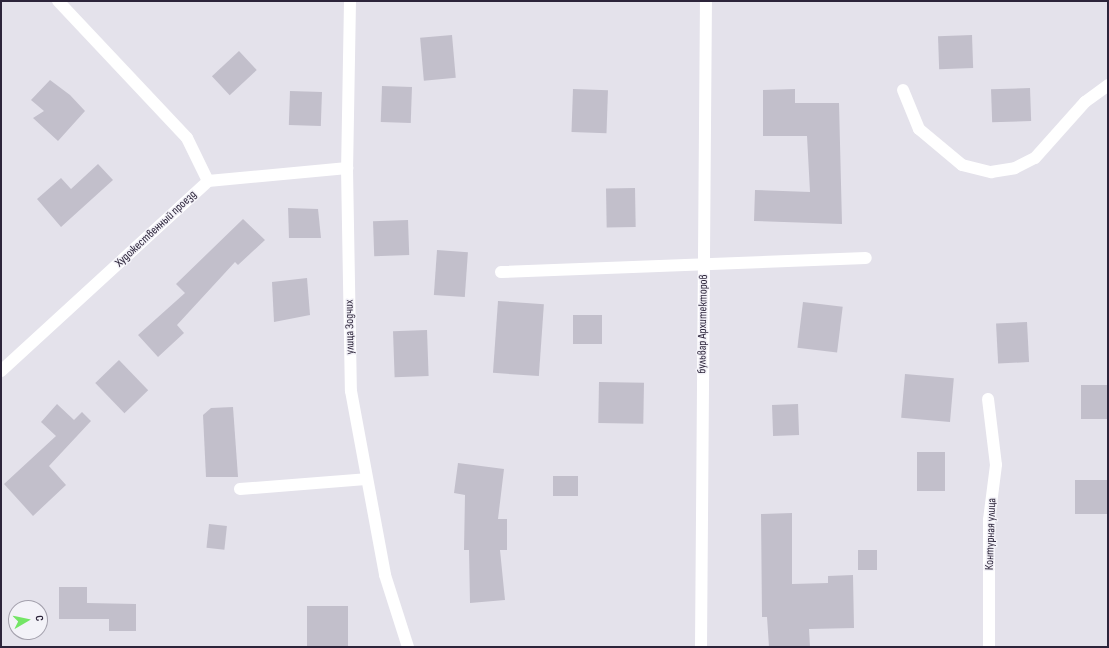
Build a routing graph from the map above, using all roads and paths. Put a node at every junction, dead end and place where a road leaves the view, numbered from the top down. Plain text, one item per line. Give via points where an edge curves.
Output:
1 (58, 1) edge
2 (350, 1) edge
3 (706, 1) edge
4 (1108, 85) edge
5 (903, 90) dead end
6 (347, 168) junction
7 (208, 181) junction
8 (866, 258) dead end
9 (704, 262) junction
10 (501, 272) dead end
11 (1, 371) edge
12 (988, 399) dead end
13 (366, 479) junction
14 (240, 489) dead end
15 (408, 647) edge
16 (701, 647) edge
17 (990, 647) edge

1 - 7 street via 187,138
2 - 6 street, улица Зодчих
3 - 9 street, бульвар Архитекторов
4 - 5 street via 1085,102 1034,158 1015,168 991,172 962,165 919,129
6 - 7 street, Художественный проезд
6 - 13 street, улица Зодчих via 351,391
7 - 11 street, Художественный проезд
8 - 9 street
9 - 10 street
9 - 16 street, бульвар Архитекторов
12 - 17 street, Контурная улица via 996,465 989,520
13 - 14 street
13 - 15 street, улица Зодчих via 385,575

